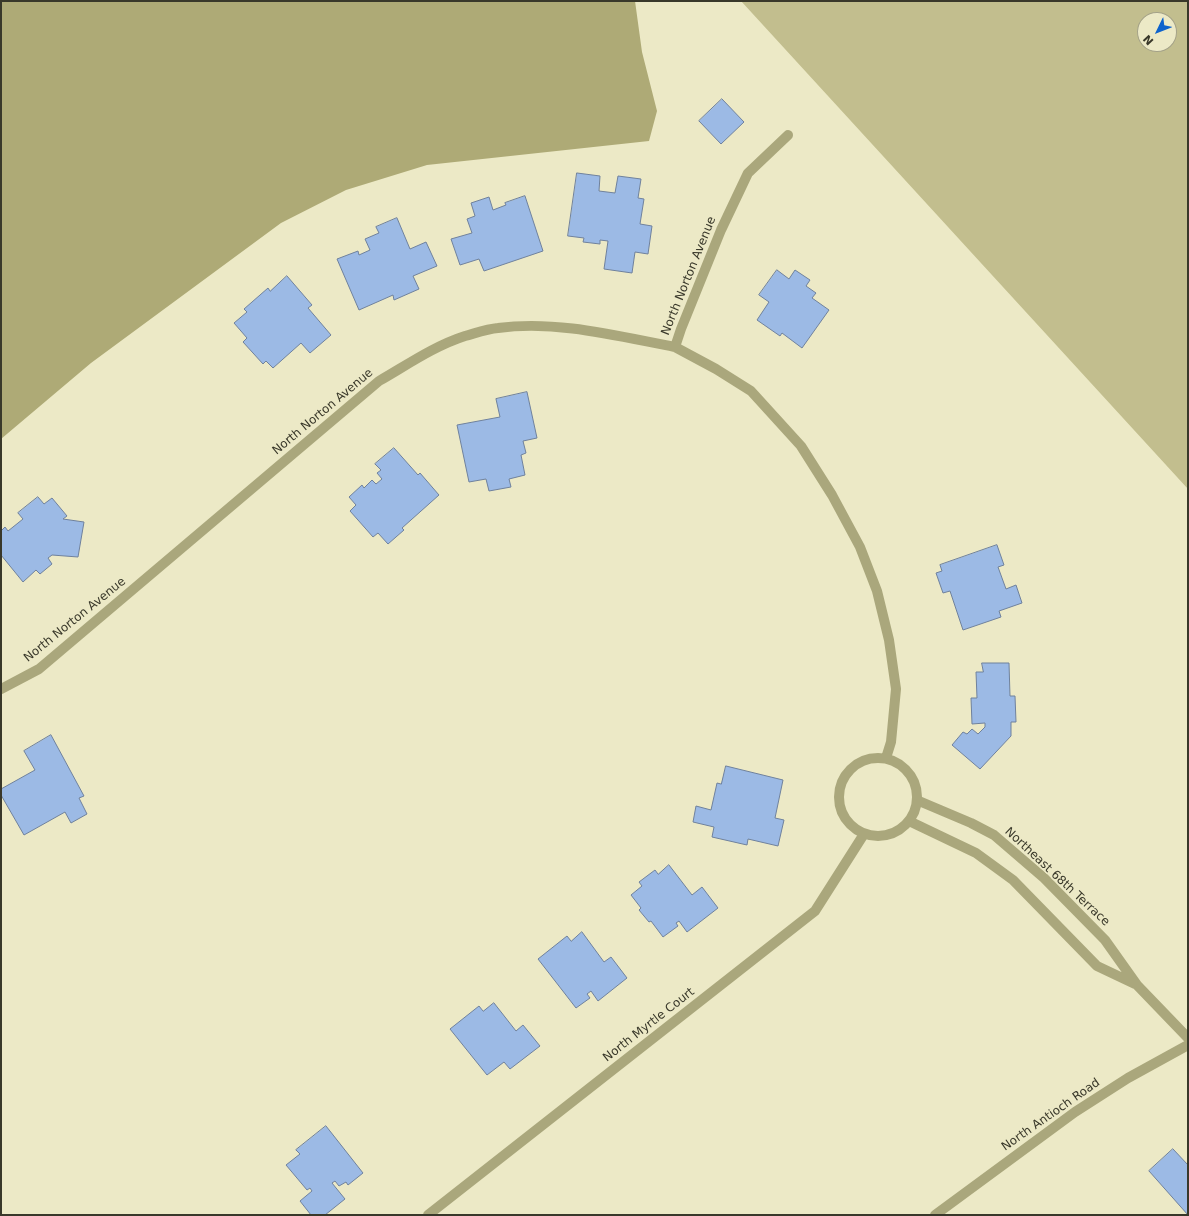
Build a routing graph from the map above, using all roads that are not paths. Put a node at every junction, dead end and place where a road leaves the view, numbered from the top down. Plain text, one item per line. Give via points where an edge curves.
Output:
1 (788, 135) dead end
2 (675, 347) junction
3 (1, 689) edge
4 (886, 758) junction
5 (919, 801) junction
6 (910, 821) junction
7 (864, 834) junction
8 (1137, 985) junction
9 (1188, 1038) edge
10 (1188, 1045) edge
11 (428, 1215) edge
12 (935, 1215) edge

1 - 2 street, North Norton Avenue via 748,173 721,230
2 - 3 street, North Norton Avenue via 573,328 538,325 497,328 464,337 428,352 379,381 39,669
2 - 4 street via 751,391 801,446 832,495 860,547 877,591 889,640 896,689 891,742
4 - 5 street via 902,765 910,774 916,785
4 - 7 street via 864,760 852,767 843,778 839,790 839,804 844,817 852,827
5 - 6 street
5 - 8 street, Northeast 68th Terrace via 994,835 1044,878 1105,940
6 - 7 street via 889,835 876,837
6 - 8 street, Northeast 68th Terrace via 976,853 1014,880 1097,966
7 - 11 street, North Myrtle Court via 815,911
8 - 9 street, Northeast 68th Terrace
10 - 12 street, North Antioch Road via 1128,1078 1075,1112

